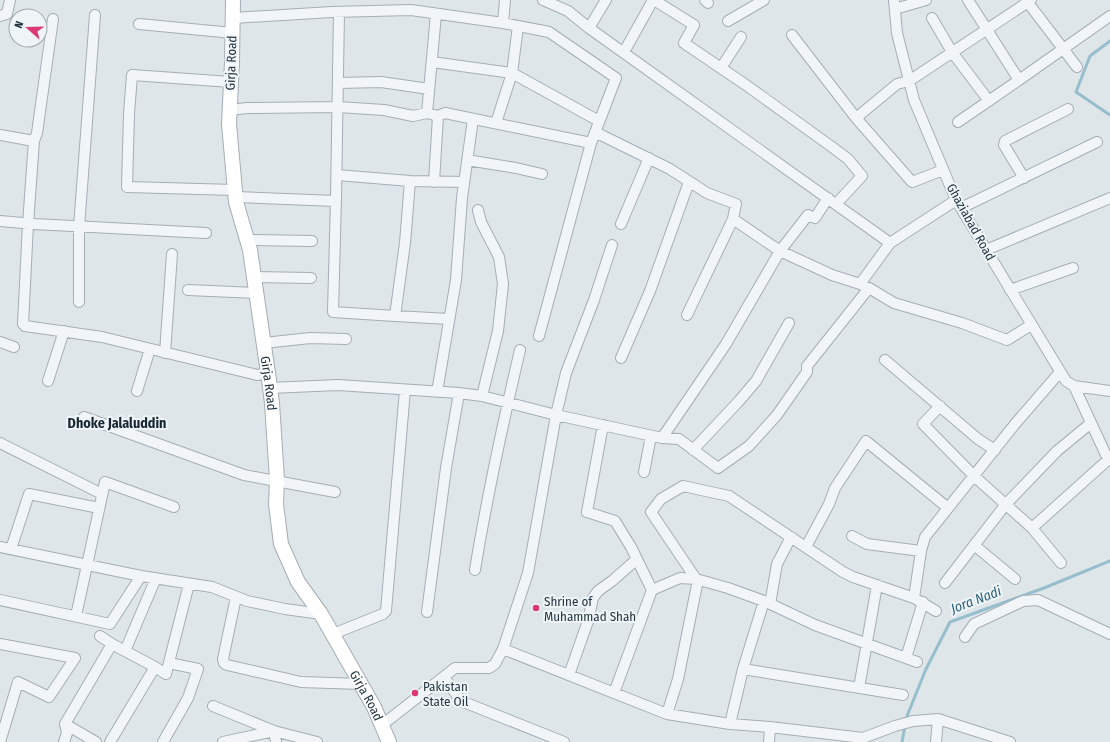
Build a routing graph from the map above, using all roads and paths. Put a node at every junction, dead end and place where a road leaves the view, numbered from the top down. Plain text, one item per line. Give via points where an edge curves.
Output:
1 (10, 0) edge
2 (233, 0) edge
3 (505, 0) edge
4 (543, 0) edge
5 (606, 0) edge
6 (654, 0) edge
7 (764, 0) edge
8 (926, 0) edge
9 (968, 0) edge
10 (1029, 1) edge
11 (894, 5) edge
12 (339, 12) junction
13 (436, 14) junction
14 (95, 15) dead end
15 (0, 16) edge
16 (1110, 16) edge
17 (233, 18) junction
18 (932, 18) dead end
19 (53, 19) dead end
20 (728, 21) dead end
21 (502, 23) junction
22 (139, 24) dead end
23 (518, 26) junction
24 (590, 28) junction
25 (986, 30) junction
26 (233, 33) junction
27 (792, 35) dead end
28 (741, 37) dead end
29 (1063, 49) junction
30 (624, 52) junction
31 (952, 52) junction
32 (432, 62) junction
33 (1077, 67) dead end
34 (721, 68) junction
35 (512, 73) junction
36 (909, 80) junction
37 (1019, 80) junction
38 (231, 82) junction
39 (338, 83) junction
40 (429, 89) junction
41 (989, 101) junction
42 (338, 107) junction
43 (1068, 109) dead end
44 (230, 110) junction
45 (427, 114) junction
46 (438, 116) junction
47 (856, 118) junction
48 (473, 119) junction
49 (599, 121) junction
50 (958, 122) dead end
51 (496, 124) junction
52 (595, 132) junction
53 (0, 135) edge
54 (34, 141) junction
55 (1097, 142) dead end
56 (591, 143) junction
57 (649, 158) junction
58 (467, 160) junction
59 (943, 170) junction
60 (542, 174) dead end
61 (337, 175) junction
62 (1024, 178) junction
63 (410, 181) junction
64 (434, 182) junction
65 (464, 182) junction
66 (689, 182) junction
67 (235, 194) junction
68 (1110, 198) edge
69 (336, 201) junction
70 (832, 201) junction
71 (958, 204) junction
72 (478, 210) dead end
73 (733, 219) junction
74 (0, 221) edge
75 (28, 224) junction
76 (621, 224) dead end
77 (79, 227) junction
78 (206, 233) dead end
79 (247, 240) junction
80 (312, 242) dead end
81 (890, 243) junction
82 (612, 245) dead end
83 (986, 250) junction
84 (780, 251) junction
85 (172, 254) dead end
86 (1073, 268) dead end
87 (254, 277) junction
88 (311, 278) dead end
89 (864, 286) junction
90 (188, 290) dead end
91 (1010, 290) junction
92 (256, 293) junction
93 (79, 302) dead end
94 (687, 315) dead end
95 (395, 316) junction
96 (449, 318) junction
97 (789, 323) dead end
98 (1031, 325) junction
99 (64, 331) junction
100 (539, 336) dead end
101 (346, 340) dead end
102 (0, 342) edge
103 (264, 343) junction
104 (14, 347) dead end
105 (150, 349) junction
106 (520, 350) dead end
107 (165, 352) junction
108 (621, 358) dead end
109 (885, 360) dead end
110 (1060, 372) junction
111 (268, 373) junction
112 (48, 381) dead end
113 (1071, 385) junction
114 (270, 388) junction
115 (405, 390) junction
116 (137, 391) dead end
117 (1110, 391) edge
118 (437, 392) junction
119 (459, 393) junction
120 (482, 396) junction
121 (508, 402) junction
122 (940, 406) junction
123 (556, 415) junction
124 (84, 417) dead end
125 (1091, 423) junction
126 (603, 426) junction
127 (651, 436) junction
128 (662, 438) junction
129 (0, 443) edge
130 (693, 450) junction
131 (995, 450) junction
132 (1110, 458) edge
133 (644, 472) dead end
134 (974, 476) junction
135 (277, 480) junction
136 (335, 492) dead end
137 (102, 494) junction
138 (1006, 504) junction
139 (174, 507) dead end
140 (99, 508) junction
141 (948, 508) junction
142 (1032, 528) junction
143 (852, 536) dead end
144 (791, 537) junction
145 (974, 544) junction
146 (0, 546) edge
147 (806, 547) junction
148 (11, 549) junction
149 (921, 551) junction
150 (637, 559) junction
151 (1060, 563) dead end
152 (87, 564) junction
153 (475, 570) dead end
154 (141, 576) junction
155 (156, 578) junction
156 (697, 579) junction
157 (1015, 579) dead end
158 (945, 583) dead end
159 (189, 584) junction
160 (877, 585) junction
161 (652, 590) junction
162 (236, 596) junction
163 (0, 600) edge
164 (919, 600) junction
165 (767, 603) junction
166 (936, 611) dead end
167 (427, 612) dead end
168 (321, 614) junction
169 (76, 616) junction
170 (332, 634) junction
171 (1110, 634) edge
172 (100, 636) dead end
173 (965, 637) dead end
174 (0, 644) edge
175 (112, 644) junction
176 (867, 644) junction
177 (503, 649) junction
178 (125, 651) junction
179 (906, 658) junction
180 (917, 662) dead end
181 (169, 663) junction
182 (155, 667) junction
183 (744, 669) junction
184 (569, 675) junction
185 (444, 677) junction
186 (361, 684) junction
187 (859, 688) junction
188 (614, 693) junction
189 (903, 695) dead end
190 (213, 706) dead end
191 (667, 714) junction
192 (938, 718) junction
193 (65, 724) junction
194 (730, 724) junction
195 (382, 725) junction
196 (770, 727) junction
197 (274, 731) junction
198 (388, 741) edge
199 (0, 742) edge
200 (64, 742) edge
201 (96, 742) edge
202 (110, 742) edge
203 (163, 742) edge
204 (223, 742) edge
205 (276, 742) edge
206 (317, 742) edge
207 (564, 742) edge
208 (769, 742) edge
209 (936, 742) edge
210 (1010, 742) edge

1 - 15 street via 8,14
2 - 17 main road, Girja Road
3 - 21 street
4 - 24 street via 568,11
5 - 24 street
6 - 30 street
6 - 34 street via 694,25 684,43
7 - 20 street
8 - 11 street
9 - 25 street
10 - 25 street
10 - 29 street
11 - 36 street, Ghaziabad Road via 897,33
12 - 13 street via 411,10
12 - 17 street
12 - 39 street
13 - 21 street
13 - 32 street
14 - 77 street
16 - 29 street
17 - 26 main road, Girja Road
18 - 31 street
19 - 54 street
21 - 23 street
22 - 26 street
23 - 35 street
23 - 49 street via 549,32 616,78
24 - 30 street
25 - 31 street
25 - 37 street
26 - 38 main road, Girja Road
27 - 47 street
28 - 34 street
29 - 33 street
29 - 37 street
30 - 70 street
31 - 36 street
31 - 41 street
32 - 35 street
32 - 40 street
34 - 70 street via 848,159 862,176
35 - 49 street
35 - 51 street
36 - 47 street via 897,84
36 - 59 street, Ghaziabad Road via 914,100
37 - 41 street
38 - 44 main road, Girja Road
38 - 67 street via 132,75 127,187
39 - 40 street via 381,82
39 - 42 street
40 - 45 street
41 - 50 street
42 - 44 street
42 - 45 street via 384,110 413,116
42 - 61 street
43 - 62 street via 1005,141 1004,145
44 - 67 main road, Girja Road
45 - 46 street
46 - 48 street via 445,113
46 - 64 street
47 - 59 street via 912,182
48 - 51 street
48 - 58 street
49 - 52 street
51 - 56 street
52 - 56 street
52 - 57 street
53 - 54 street
54 - 75 street
55 - 62 street
56 - 100 street
57 - 66 street
57 - 76 street
58 - 60 street
58 - 65 street
59 - 71 street, Ghaziabad Road
61 - 63 street
61 - 69 street
62 - 71 street
63 - 64 street
63 - 95 street
64 - 65 street
65 - 96 street via 456,280
66 - 73 street via 736,204
66 - 108 street via 650,291
67 - 69 street
67 - 79 main road, Girja Road
68 - 83 street
69 - 95 street via 333,312
70 - 81 street
70 - 84 street via 815,218 808,215
71 - 81 street
71 - 83 street, Ghaziabad Road
72 - 120 street via 498,257 503,284 498,331
73 - 84 street
73 - 94 street
74 - 75 street
75 - 77 street
75 - 99 street via 22,324
77 - 78 street
77 - 93 street
79 - 80 street
79 - 87 main road, Girja Road
81 - 89 street
82 - 123 street via 566,373
83 - 91 street, Ghaziabad Road
84 - 89 street
84 - 128 street via 726,344
85 - 107 street
86 - 91 street
87 - 88 street
87 - 92 main road, Girja Road
89 - 98 street via 894,303 962,323 1007,340
89 - 130 street via 807,366 807,372 778,415 749,446 718,468
90 - 92 street
91 - 98 street, Ghaziabad Road
92 - 103 main road, Girja Road
95 - 96 street
96 - 118 street
97 - 130 street via 756,381
98 - 110 street, Ghaziabad Road
99 - 105 street
99 - 112 street
101 - 103 street via 310,338
102 - 104 street
103 - 111 main road, Girja Road
105 - 107 street
105 - 116 street
106 - 121 street
107 - 111 street via 257,375
109 - 122 street
110 - 113 street, Ghaziabad Road
110 - 131 street
111 - 114 main road, Girja Road
113 - 117 street
113 - 125 street, Ghaziabad Road
114 - 115 street via 338,385
114 - 135 main road, Girja Road
115 - 118 street
115 - 170 street via 386,611
118 - 119 street
119 - 120 street
119 - 167 street via 446,468
120 - 121 street
121 - 123 street
121 - 153 street
122 - 131 street via 978,439
122 - 134 street via 923,424
123 - 126 street
123 - 177 street via 528,573
124 - 135 street via 244,475
125 - 132 street, Ghaziabad Road via 1106,455
125 - 138 street via 1057,451
126 - 127 street
126 - 150 street via 587,512 615,521
127 - 128 street
127 - 133 street
128 - 130 street via 679,439
129 - 137 street
131 - 134 street
132 - 142 street
134 - 138 street
134 - 141 street
135 - 136 street
135 - 168 main road, Girja Road via 276,504 280,544 298,582
137 - 139 street via 105,482
137 - 140 street
138 - 142 street
138 - 145 street
140 - 148 street via 29,494
140 - 152 street
141 - 147 street via 866,441 835,488
141 - 149 street via 925,536
142 - 151 street
143 - 149 street via 868,544
144 - 147 street
144 - 156 street via 729,496 683,486 661,499 651,512
144 - 165 street via 777,564
145 - 157 street
145 - 158 street
146 - 148 street
147 - 160 street via 843,572
148 - 152 street
149 - 164 street
150 - 161 street
150 - 184 street via 593,598 588,621
152 - 154 street
152 - 169 street
154 - 155 street
154 - 169 street via 110,624
155 - 159 street
155 - 178 street
156 - 161 street via 680,578
156 - 165 street
156 - 191 street via 678,679
159 - 162 street via 212,587
159 - 181 street
160 - 164 street
160 - 176 street
161 - 188 street
162 - 168 street via 247,601
162 - 186 street via 222,659 227,665 301,682
163 - 169 street
164 - 166 street
164 - 179 street
165 - 176 street via 815,625
165 - 183 street
168 - 170 main road, Girja Road
170 - 186 main road, Girja Road
171 - 173 street via 1038,600 1023,601 974,624
172 - 175 street
174 - 199 street via 75,658 49,697 18,682
175 - 178 street
175 - 193 street
176 - 179 street
176 - 187 street
177 - 184 street
177 - 185 street via 495,664 489,668 455,668
178 - 182 street
179 - 180 street
181 - 182 street via 166,674
181 - 203 street via 198,669 188,698
182 - 202 street
183 - 187 street
183 - 194 street
184 - 188 street
185 - 195 street
185 - 207 street via 461,701
186 - 195 main road, Girja Road
187 - 189 street
188 - 191 street
190 - 197 street
191 - 194 street
192 - 196 street via 913,721 863,738
192 - 209 street
192 - 210 street
193 - 200 street via 67,733
193 - 201 street
194 - 196 street
195 - 198 main road, Girja Road
196 - 208 street
197 - 204 street
197 - 205 street
197 - 206 street

